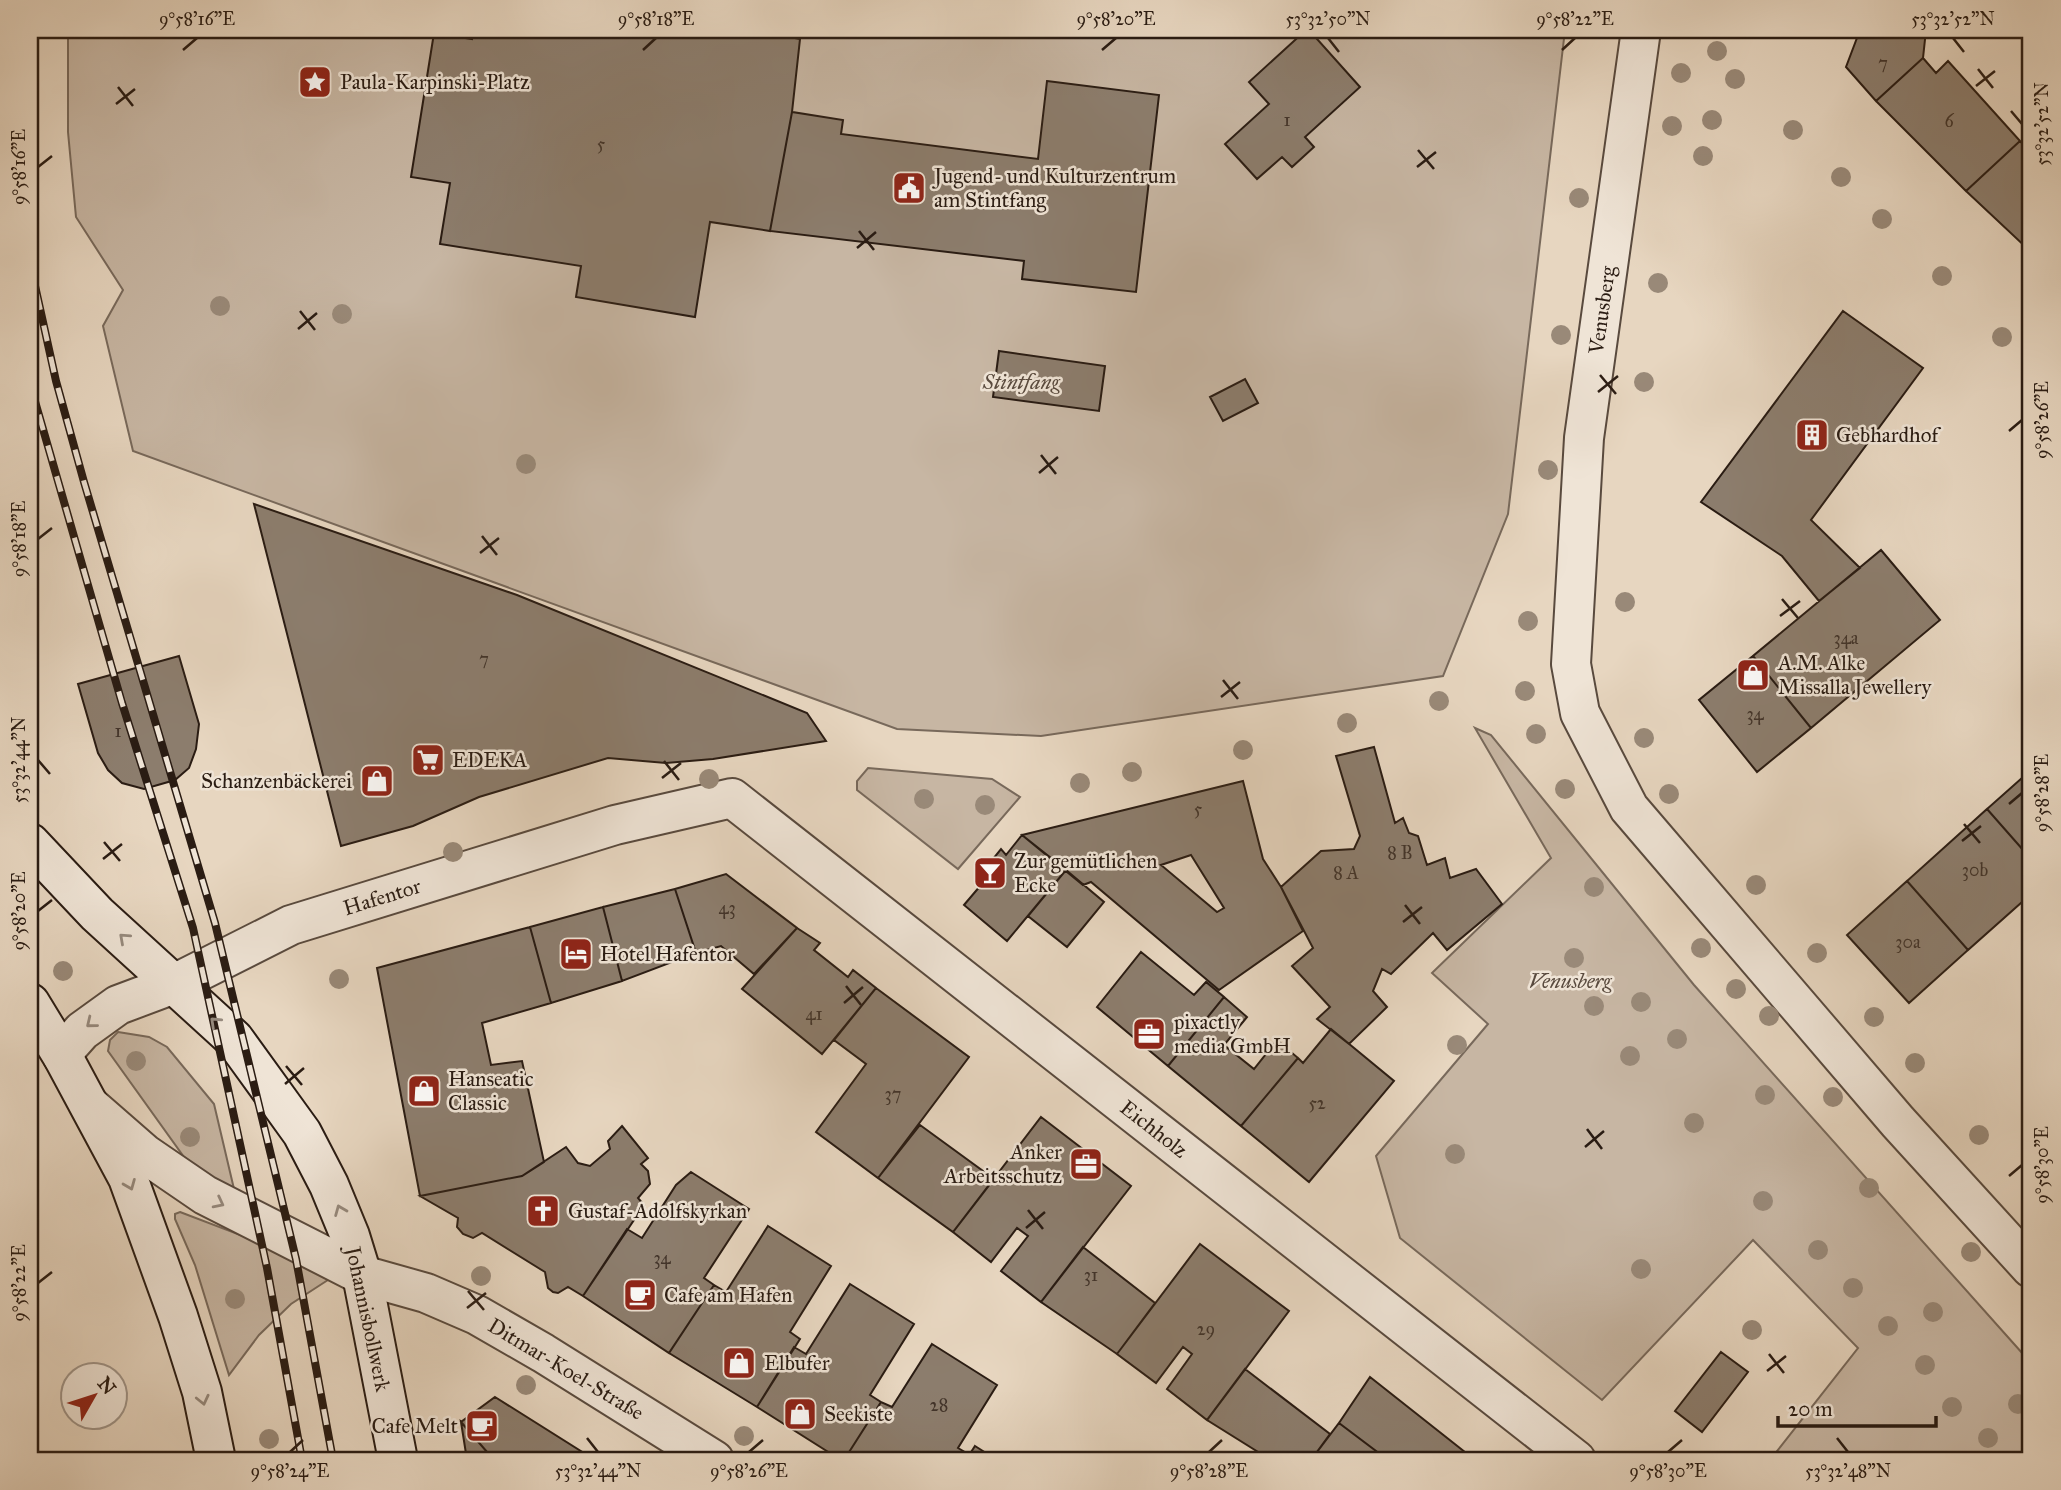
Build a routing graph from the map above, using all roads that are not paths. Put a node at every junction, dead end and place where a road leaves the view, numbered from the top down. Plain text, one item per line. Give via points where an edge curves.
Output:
1 (1641, 30) edge
2 (732, 798) joint
3 (30, 842) edge
4 (174, 984) junction
5 (30, 1003) edge
6 (63, 1057) junction
7 (87, 1103) junction
8 (2031, 1268) edge
9 (362, 1275) junction
10 (216, 1460) edge
11 (398, 1460) edge
12 (714, 1460) edge
13 (1576, 1460) edge

1 - 8 street, Venusberg via 1584,438 1571,664 1580,713 1629,808 1898,1122
2 - 4 street, Hafentor via 615,825 291,925
2 - 13 street, Eichholz
4 -> 3 street, Johannisbollwerk via 83,900
4 -> 6 street, Hafentor via 106,1012 72,1041
9 -> 4 street, Johannisbollwerk via 329,1185 302,1132 233,1039
5 - 6 street
6 - 7 street
7 -> 9 street, Ditmar-Koel-Straße via 154,1161 205,1195
7 -> 10 street via 128,1178 178,1316 202,1392
9 - 11 street, Johannisbollwerk
9 - 12 street, Ditmar-Koel-Straße via 425,1293 477,1315

